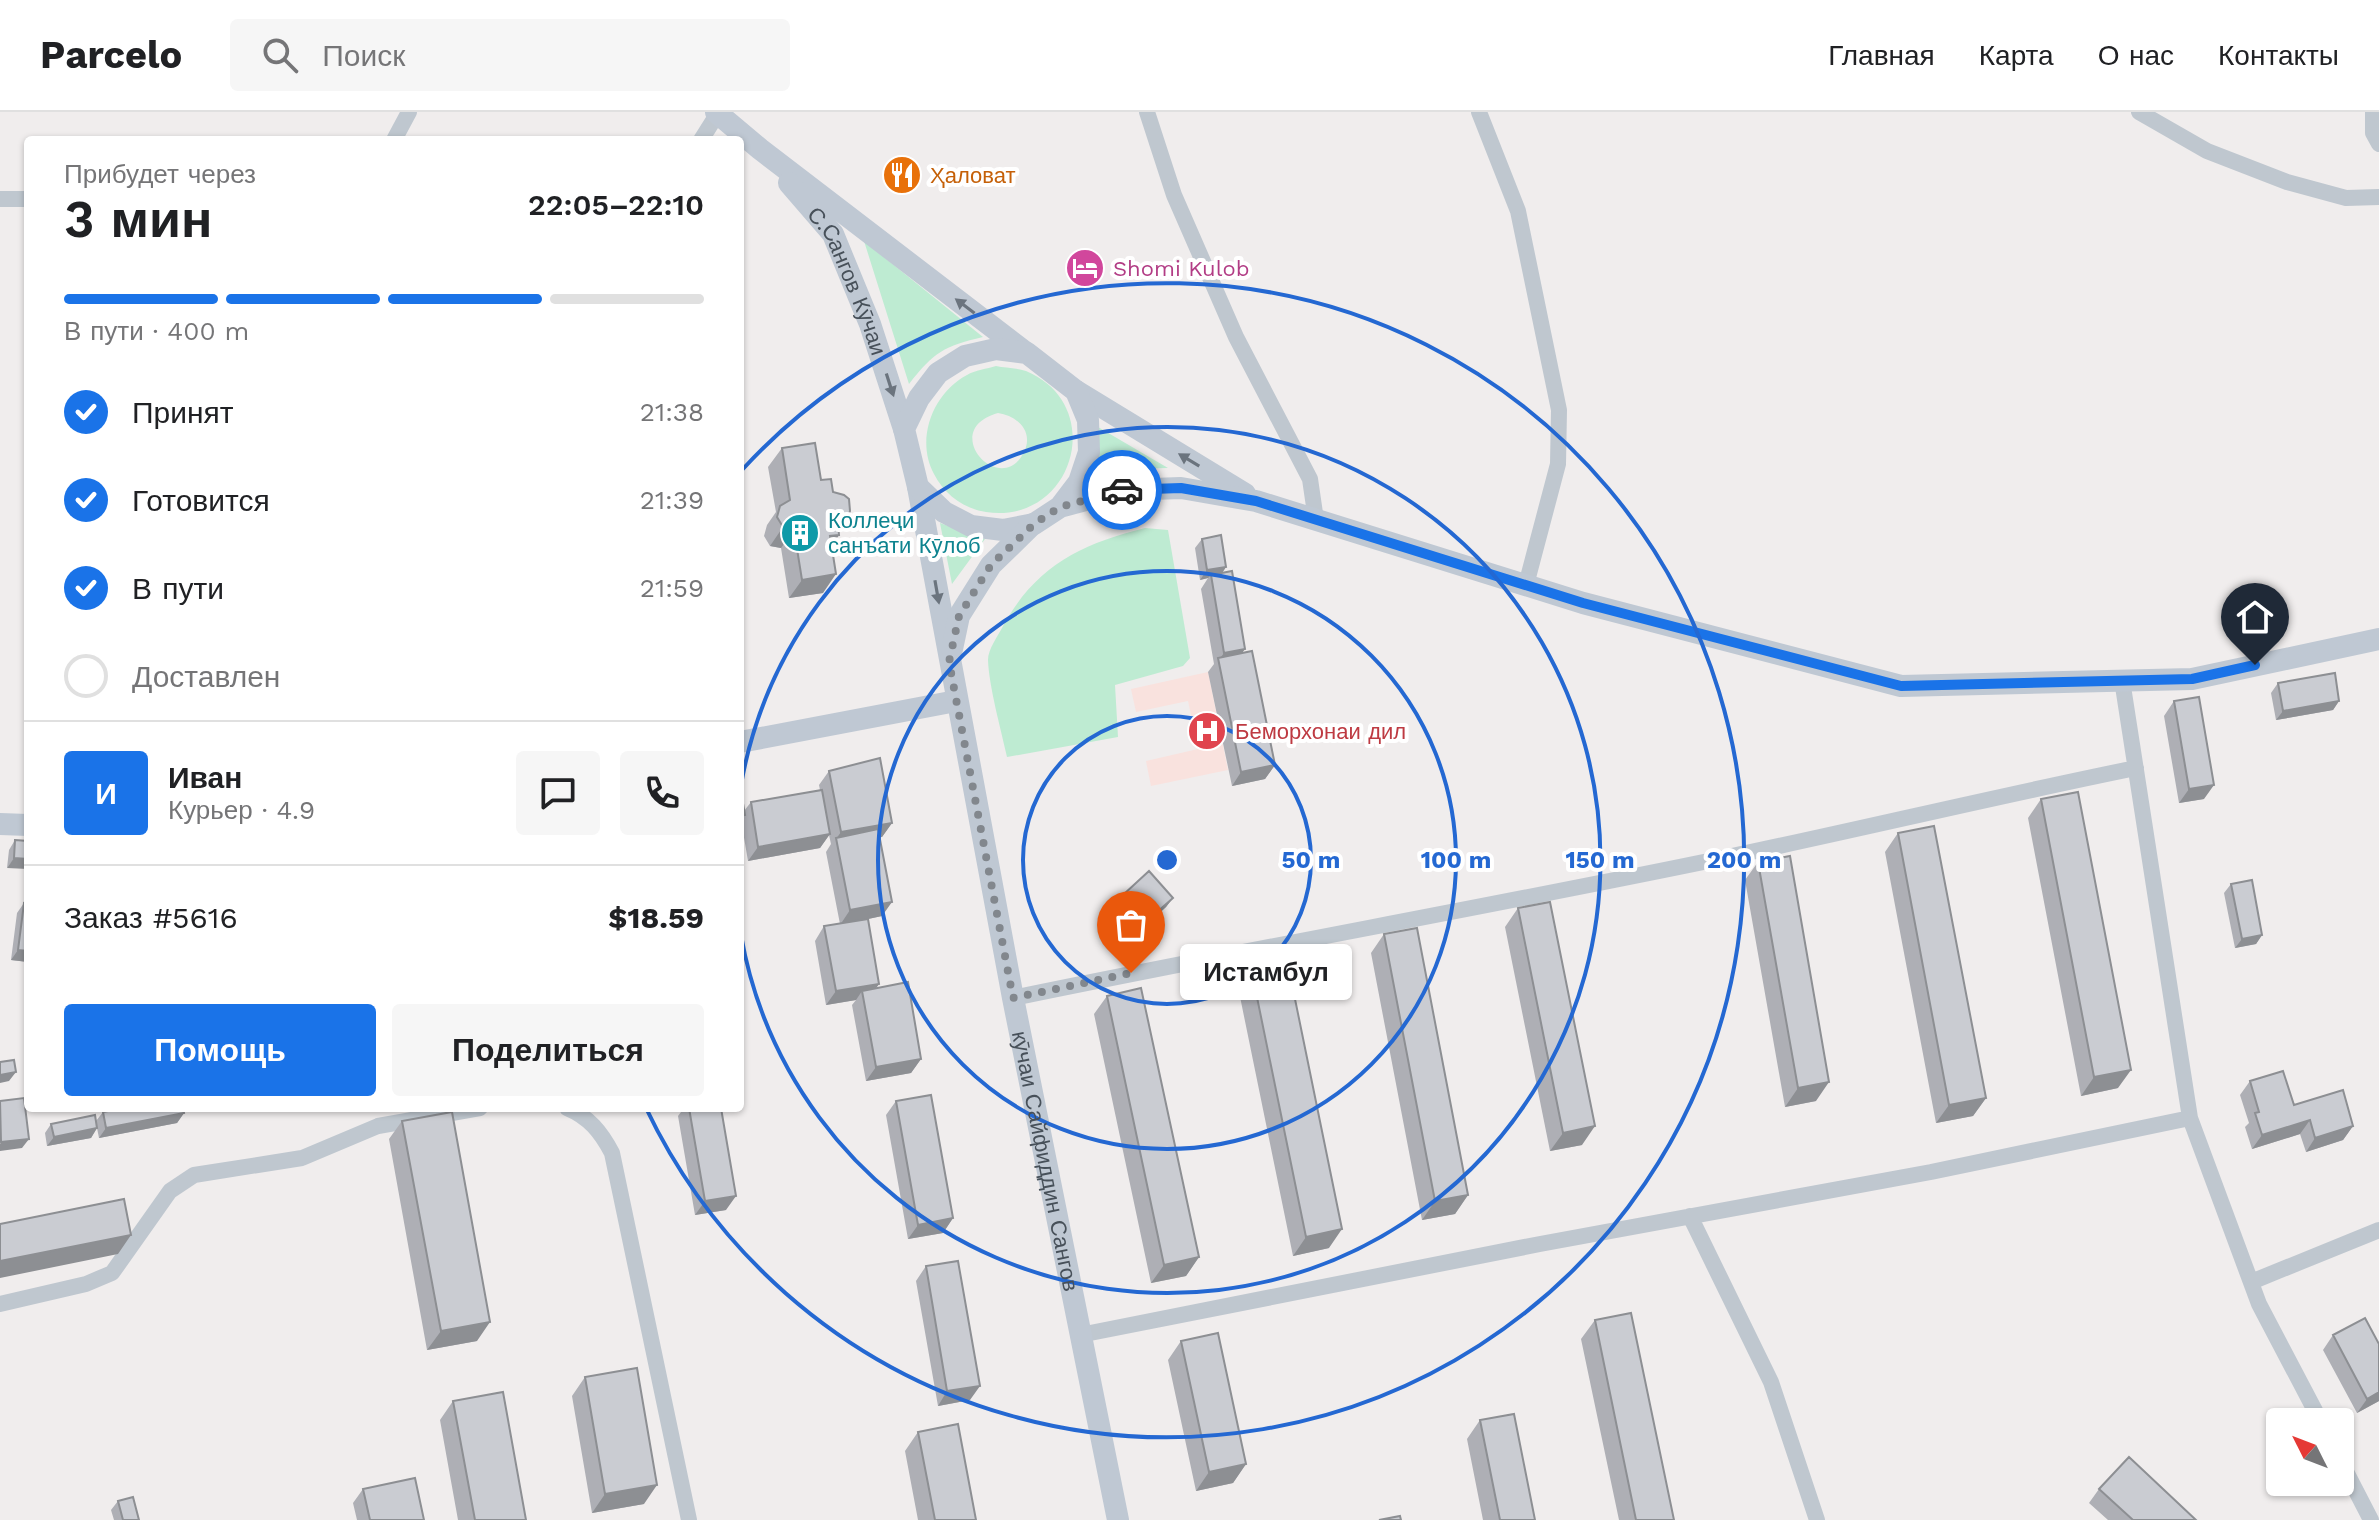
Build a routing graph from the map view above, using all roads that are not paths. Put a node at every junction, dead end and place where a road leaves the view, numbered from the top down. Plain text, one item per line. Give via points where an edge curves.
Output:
1 (409, 112) edge
2 (1147, 112) edge
3 (1479, 112) edge
4 (2139, 112) edge
5 (2373, 112) edge
6 (717, 113) edge
7 (396, 136) edge
8 (703, 136) edge
9 (2379, 144) edge
10 (760, 149) junction
11 (2379, 197) edge
12 (0, 199) edge
13 (24, 199) edge
14 (1027, 353) junction
15 (1076, 391) junction
16 (904, 429) junction
17 (918, 487) junction
18 (1256, 501) junction
19 (1060, 507) junction
20 (1316, 520) junction
21 (1034, 524) junction
22 (1526, 585) junction
23 (2379, 639) edge
24 (949, 662) junction
25 (2122, 680) junction
26 (956, 701) junction
27 (744, 741) edge
28 (2136, 768) junction
29 (0, 824) edge
30 (24, 825) edge
31 (1013, 998) junction
32 (457, 1112) edge
33 (577, 1112) edge
34 (2190, 1118) junction
35 (1690, 1216) junction
36 (2379, 1230) edge
37 (2251, 1282) junction
38 (0, 1304) edge
39 (1080, 1335) junction
40 (2314, 1408) edge
41 (2354, 1487) edge
42 (689, 1520) edge
43 (1118, 1520) edge
44 (1817, 1520) edge
45 (2371, 1520) edge

1 - 7 street
2 - 20 street via 1174,195 1236,337 1310,479
3 - 22 street via 1518,211 1559,410 1558,464
4 - 11 street via 2207,151 2287,182 2346,198
5 - 9 street
6 - 8 street
6 - 10 street
14 -> 10 street
10 -> 16 street, С.Сангов Кӯчаи via 833,234
12 - 13 street
14 - 15 street
14 - 16 street via 996,349 965,356 938,373
18 -> 15 street
15 - 19 street via 1088,420 1089,452 1079,482
16 - 17 street
17 - 21 street via 944,512 971,526 1003,530
17 -> 24 street
18 - 19 street via 1181,488 1123,490
18 - 20 street
19 - 21 street
20 - 22 street
21 - 24 street via 991,565 959,616
22 - 25 street via 1901,686
23 - 25 street via 2192,679
24 - 26 street, кӯчаи Сайфиддин Сангов
25 - 28 street
26 - 27 street
26 - 31 street, кӯчаи Сайфиддин Сангов
28 - 31 street via 1707,861
28 - 34 street
29 - 30 street
31 - 39 street, кӯчаи Сайфиддин Сангов
32 - 38 street via 378,1126 302,1158 194,1175 170,1191 112,1273
33 - 42 street via 600,1131 612,1153
34 - 35 street
34 - 37 street
35 - 39 street
35 - 44 street via 1771,1382
36 - 37 street
37 - 40 street
39 - 43 street, кӯчаи Сайфиддин Сангов
41 - 45 street

